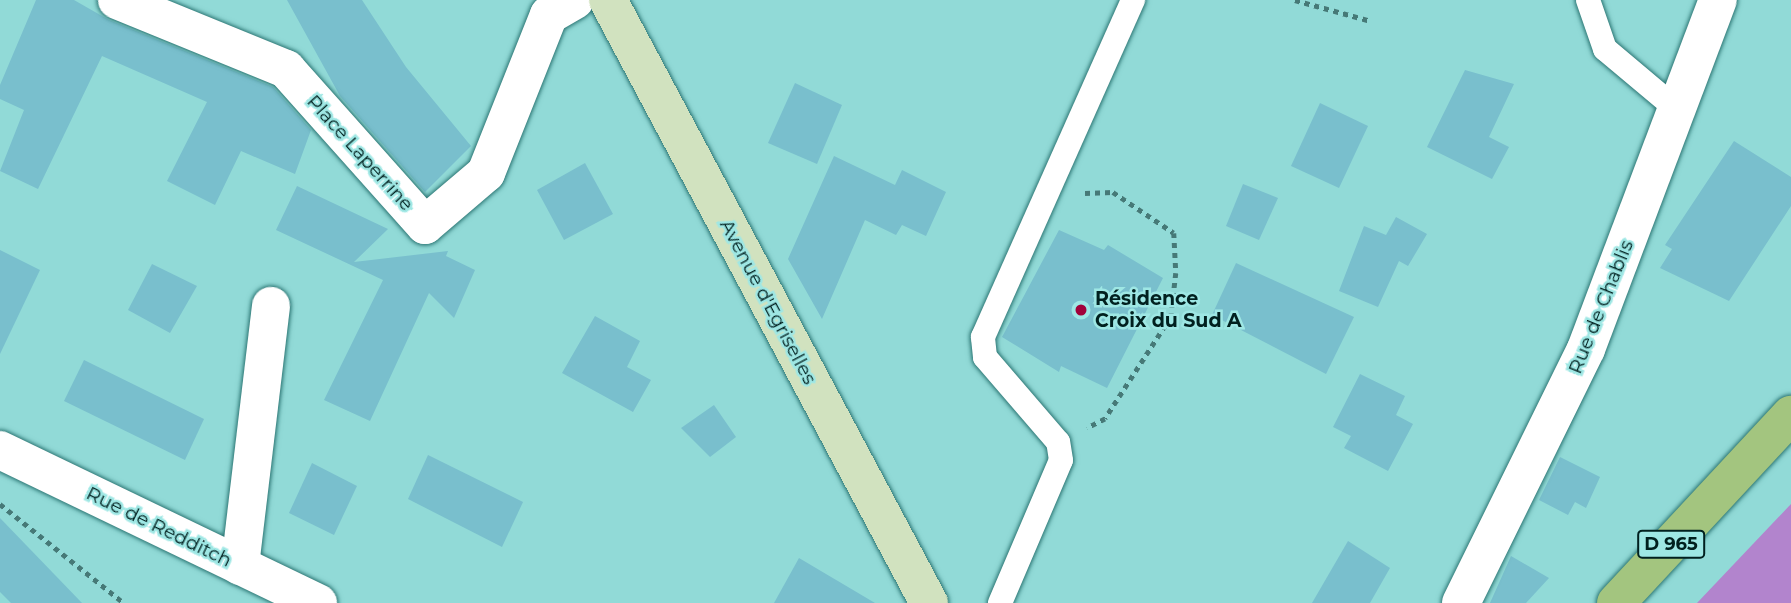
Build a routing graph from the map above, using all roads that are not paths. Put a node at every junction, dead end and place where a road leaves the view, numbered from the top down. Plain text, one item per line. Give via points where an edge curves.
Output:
1 (117, 0) edge
2 (575, 0) edge
3 (608, 0) edge
4 (1133, 0) edge
5 (1588, 0) edge
6 (1718, 0) edge
7 (1679, 111) junction
8 (271, 306) dead end
9 (1791, 415) edge
10 (0, 450) edge
11 (240, 566) junction
12 (1615, 601) edge
13 (318, 603) edge
14 (929, 603) edge
15 (1000, 603) edge
16 (1461, 603) edge

1 - 2 street, Place Laperrine via 286,69 425,225 486,173 549,15
3 - 14 street, Avenue d'Egriselles
4 - 15 lane via 983,337 985,357 1058,442 1061,460
5 - 7 lane via 1605,50
6 - 7 street, Rue de Chablis
7 - 16 street, Rue de Chablis via 1586,349
8 - 11 street
9 - 12 main road, D 965
10 - 11 street, Rue de Redditch
11 - 13 street, Rue de Redditch

